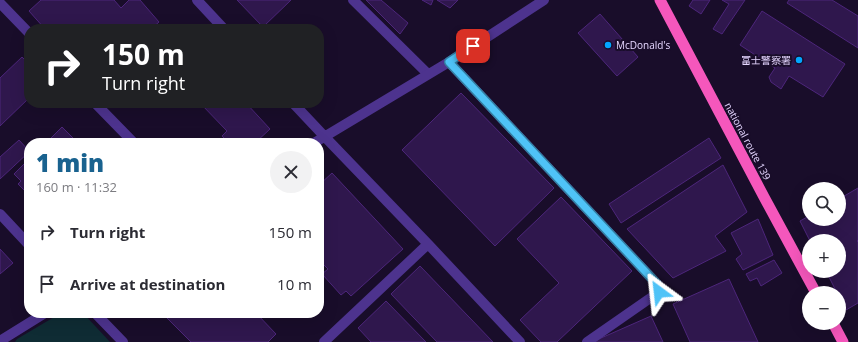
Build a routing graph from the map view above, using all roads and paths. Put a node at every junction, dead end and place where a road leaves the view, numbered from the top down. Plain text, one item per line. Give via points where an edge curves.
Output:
1 (198, 0) edge
2 (353, 0) edge
3 (544, 0) edge
4 (660, 0) edge
5 (0, 3) edge
6 (220, 24) edge
7 (24, 29) edge
8 (449, 62) junction
9 (428, 74) junction
10 (100, 108) edge
11 (298, 108) edge
12 (325, 137) junction
13 (129, 138) edge
14 (0, 214) edge
15 (24, 240) edge
16 (428, 244) junction
17 (812, 286) edge
18 (37, 318) edge
19 (100, 318) edge
20 (837, 330) edge
21 (0, 341) edge
22 (123, 342) edge
23 (324, 342) edge
24 (520, 342) edge
25 (587, 342) edge
26 (843, 342) edge

1 - 6 street
2 - 9 street
3 - 8 street
4 - 17 highway, national route 139
5 - 7 street
8 - 9 street
8 - 25 street via 657,284 659,292
9 - 12 street
10 - 13 street
11 - 12 street
12 - 16 street
14 - 15 street
16 - 23 street
16 - 24 street
18 - 21 street
19 - 22 street
20 - 26 highway

